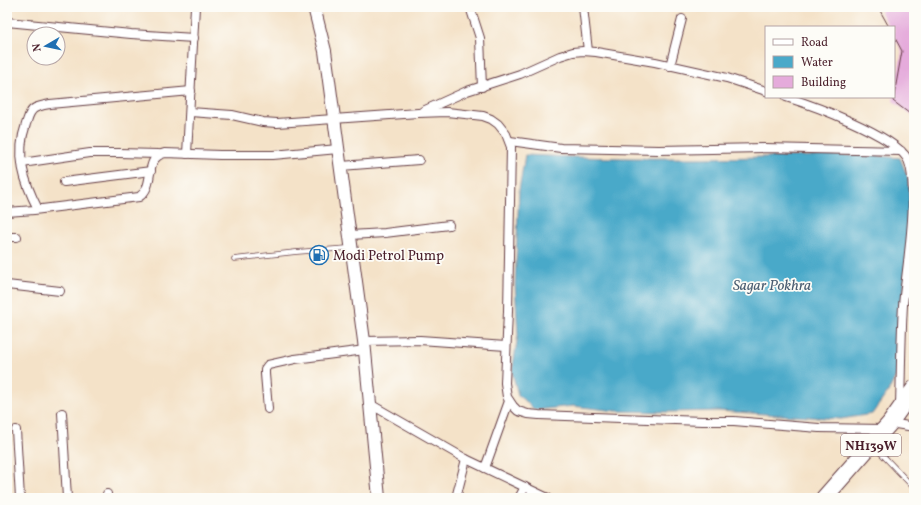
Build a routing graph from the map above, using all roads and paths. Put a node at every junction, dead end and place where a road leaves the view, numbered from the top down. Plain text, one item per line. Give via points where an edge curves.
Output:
1 (195, 7) edge
2 (314, 7) edge
3 (470, 7) edge
4 (584, 7) edge
5 (682, 19) dead end
6 (7, 22) edge
7 (194, 38) junction
8 (588, 51) junction
9 (670, 66) junction
10 (482, 87) junction
11 (765, 90) edge
12 (191, 91) junction
13 (789, 98) edge
14 (190, 112) junction
15 (418, 113) junction
16 (334, 119) junction
17 (510, 141) junction
18 (338, 149) junction
19 (901, 151) junction
20 (158, 154) junction
21 (188, 154) junction
22 (418, 160) dead end
23 (22, 163) junction
24 (340, 166) junction
25 (151, 171) junction
26 (64, 182) dead end
27 (33, 210) junction
28 (7, 212) edge
29 (449, 225) dead end
30 (350, 235) junction
31 (17, 237) dead end
32 (7, 238) edge
33 (912, 245) edge
34 (352, 248) junction
35 (234, 259) dead end
36 (910, 280) edge
37 (7, 284) edge
38 (60, 291) dead end
39 (364, 345) junction
40 (506, 346) junction
41 (914, 389) edge
42 (509, 400) junction
43 (370, 404) junction
44 (268, 409) dead end
45 (900, 409) junction
46 (62, 412) dead end
47 (888, 426) junction
48 (914, 427) edge
49 (16, 430) dead end
50 (872, 444) junction
51 (466, 459) junction
52 (485, 468) junction
53 (525, 487) junction
54 (914, 488) edge
55 (20, 498) edge
56 (67, 498) edge
57 (379, 498) edge
58 (456, 498) edge
59 (519, 498) edge
60 (548, 498) edge
61 (824, 498) edge

1 - 7 street
2 - 16 street via 325,51
3 - 10 street via 480,38
4 - 8 street
5 - 9 street
6 - 7 street
7 - 12 street
8 - 9 street
8 - 10 street via 560,56
9 - 11 street via 727,78
10 - 15 street
12 - 14 street
12 - 23 street via 50,104 35,108 31,111 22,135
13 - 19 street via 870,131
14 - 16 street via 232,115 263,122
14 - 21 street
15 - 16 street
15 - 17 street via 447,112 483,116 498,124
16 - 18 street
17 - 19 street via 562,148
17 - 40 street
18 - 21 street via 273,155
18 - 24 street
19 - 33 street via 913,176
20 - 21 street
20 - 23 street via 90,153
20 - 25 street
22 - 24 street
23 - 27 street
24 - 30 street
25 - 26 street
25 - 27 street via 147,188 139,197
27 - 28 street
29 - 30 street
30 - 34 street
31 - 32 street
33 - 36 street
34 - 35 lane
34 - 39 street
36 - 45 street via 902,339
37 - 38 street
39 - 40 street via 420,340
39 - 43 street
39 - 44 street via 268,365 265,370
40 - 42 street via 505,383
41 - 45 highway, NH139W
42 - 47 street via 518,411 539,415 734,421 819,428
42 - 52 street
43 - 51 street
43 - 57 street
45 - 47 highway, NH139W
46 - 56 street
47 - 48 street
47 - 50 highway, NH139W
49 - 55 street
50 - 54 lane
50 - 61 highway, NH139W
51 - 52 street
51 - 58 street
52 - 53 street
53 - 59 street
53 - 60 street

